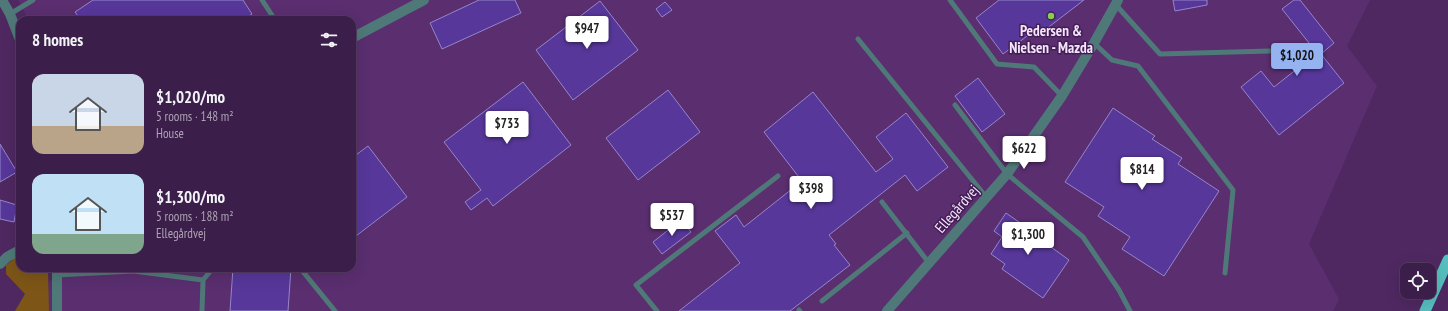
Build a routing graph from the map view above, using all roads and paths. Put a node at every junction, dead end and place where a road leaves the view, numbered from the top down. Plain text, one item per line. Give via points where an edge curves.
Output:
1 (2, 0) edge
2 (33, 0) edge
3 (262, 0) edge
4 (424, 0) edge
5 (950, 0) edge
6 (1117, 2) edge
7 (10, 14) junction
8 (272, 16) edge
9 (16, 30) edge
10 (356, 36) edge
11 (858, 39) dead end
12 (1094, 43) junction
13 (1270, 52) dead end
14 (1062, 96) junction
15 (955, 106) dead end
16 (1007, 174) junction
17 (778, 176) dead end
18 (987, 198) junction
19 (882, 202) dead end
20 (907, 233) junction
21 (16, 252) edge
22 (1448, 260) edge
23 (0, 264) edge
24 (930, 264) junction
25 (57, 272) edge
26 (142, 272) edge
27 (209, 272) edge
28 (303, 272) edge
29 (1225, 273) dead end
30 (202, 280) junction
31 (822, 301) dead end
32 (57, 311) edge
33 (202, 311) edge
34 (335, 311) edge
35 (657, 311) edge
36 (888, 311) edge
37 (1130, 311) edge
38 (1425, 311) edge

1 - 7 street
2 - 7 lane
3 - 8 lane
4 - 10 street
5 - 14 lane via 997,64 1034,67
6 - 12 street, Ellegårdvej
6 - 13 lane via 1160,54
7 - 9 street
11 - 18 lane
12 - 14 street, Ellegårdvej
12 - 29 lane via 1112,60 1138,66 1233,190
14 - 16 street, Ellegårdvej
15 - 16 lane
16 - 18 street, Ellegårdvej
16 - 37 lane via 1083,237
17 - 35 lane via 636,284
18 - 24 street, Ellegårdvej
19 - 20 lane
20 - 24 lane
20 - 31 lane
21 - 23 street
22 - 38 highway
24 - 36 street, Ellegårdvej
25 - 32 street
26 - 30 lane
27 - 30 lane
28 - 34 lane
30 - 33 lane

